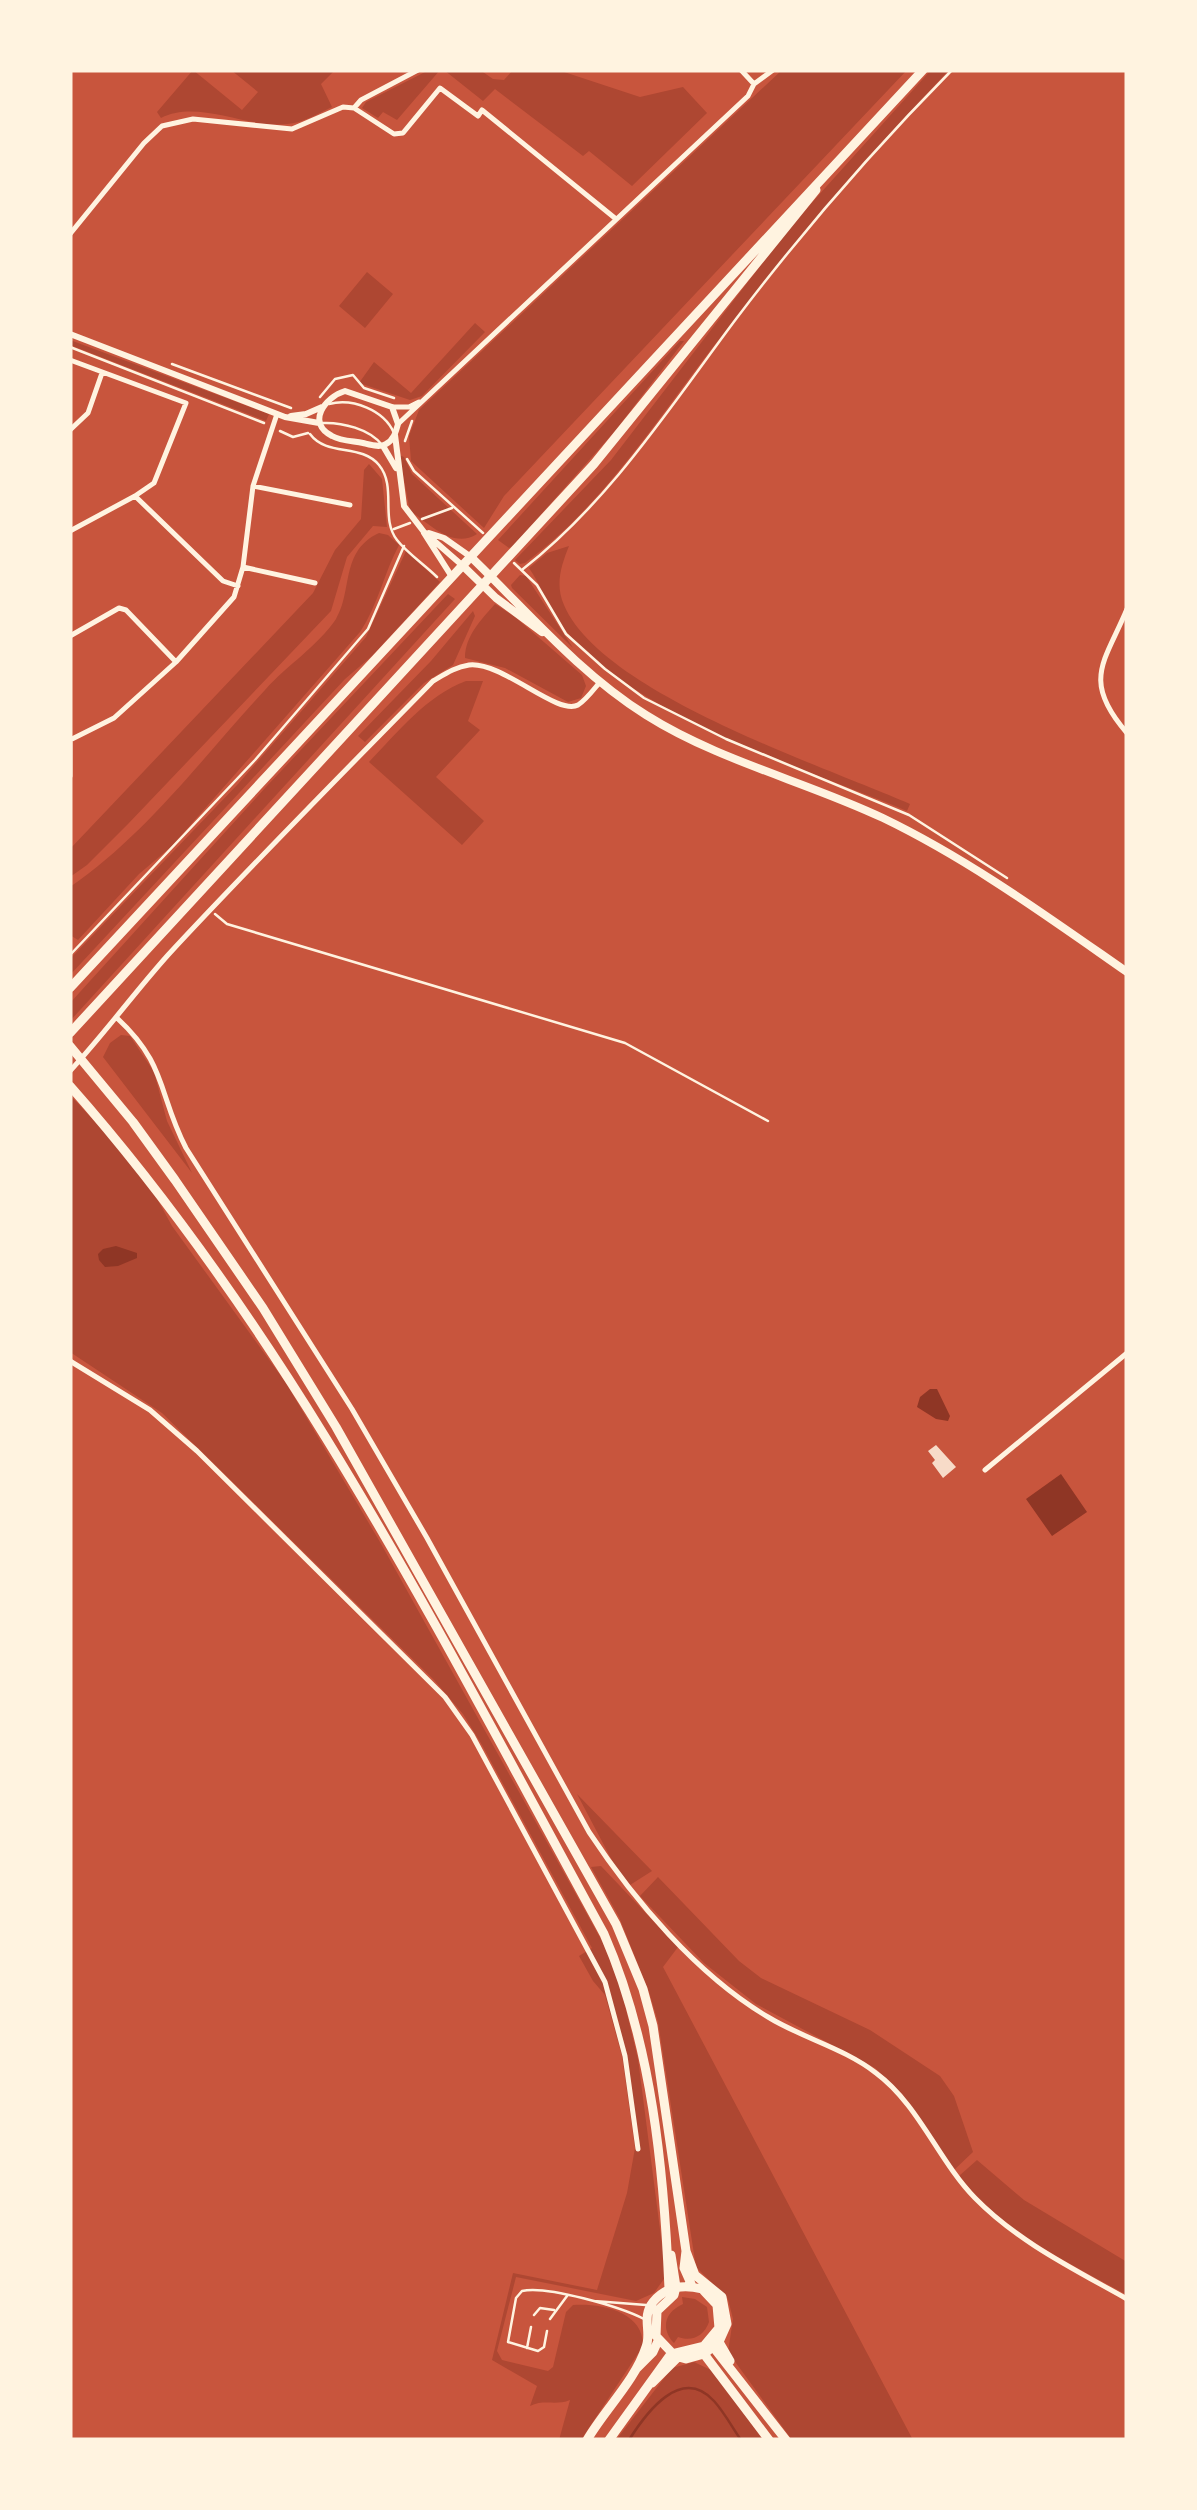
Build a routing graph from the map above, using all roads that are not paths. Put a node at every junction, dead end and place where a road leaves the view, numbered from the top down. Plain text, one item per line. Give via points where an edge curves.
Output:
1 (418, 70) edge
2 (741, 70) edge
3 (773, 70) edge
4 (923, 70) edge
5 (754, 84) junction
6 (354, 108) junction
7 (832, 168) junction
8 (616, 219) junction
9 (70, 234) edge
10 (70, 334) edge
11 (70, 360) edge
12 (102, 372) junction
13 (426, 399) junction
14 (322, 406) junction
15 (392, 407) junction
16 (281, 415) junction
17 (319, 424) junction
18 (398, 424) junction
19 (70, 430) edge
20 (395, 434) junction
21 (383, 446) junction
22 (398, 474) junction
23 (253, 486) junction
24 (135, 496) junction
25 (350, 505) dead end
26 (70, 532) edge
27 (424, 532) junction
28 (471, 557) junction
29 (463, 566) junction
30 (243, 567) junction
31 (492, 577) junction
32 (449, 581) junction
33 (315, 583) dead end
34 (238, 586) junction
35 (484, 586) junction
36 (1127, 609) edge
37 (70, 636) edge
38 (558, 644) junction
39 (176, 662) junction
40 (600, 682) junction
41 (1127, 732) edge
42 (70, 740) edge
43 (70, 776) edge
44 (1127, 972) edge
45 (70, 988) edge
46 (117, 1018) junction
47 (70, 1033) edge
48 (70, 1046) edge
49 (80, 1059) junction
50 (70, 1071) edge
51 (70, 1086) edge
52 (1127, 1353) edge
53 (70, 1361) edge
54 (985, 1470) dead end
55 (638, 2149) dead end
56 (695, 2283) junction
57 (673, 2288) junction
58 (568, 2296) junction
59 (1127, 2298) edge
60 (592, 2301) junction
61 (652, 2303) junction
62 (554, 2310) junction
63 (534, 2315) dead end
64 (550, 2319) dead end
65 (650, 2321) junction
66 (531, 2328) dead end
67 (547, 2331) dead end
68 (653, 2341) junction
69 (715, 2343) junction
70 (526, 2350) junction
71 (704, 2354) junction
72 (674, 2356) junction
73 (587, 2440) edge
74 (609, 2440) edge
75 (769, 2440) edge
76 (786, 2440) edge

1 - 6 street
2 - 5 street
3 - 5 street
4 - 7 main road
5 - 8 street
6 - 8 street via 403,133 440,88 478,116 482,110
6 - 9 street via 280,130 193,119 162,126
7 - 28 main road
7 - 31 main road via 594,464
8 - 13 street
10 - 16 street
11 - 12 street
12 - 19 street via 88,413
12 - 24 street via 186,403 154,483
13 - 15 street
13 - 18 street
14 - 15 street via 352,391
14 - 16 street
14 - 17 street
14 - 20 lane via 336,402 373,410
15 - 18 street
16 - 17 street
16 - 23 street
17 - 21 street via 336,438
17 - 21 lane via 374,435
18 - 20 street
20 - 21 street
20 - 22 street
21 - 22 street
22 - 27 street via 404,506
23 - 25 street
23 - 30 street
24 - 26 street
24 - 34 street via 223,582
27 - 28 street
27 - 29 street
27 - 32 street
28 - 29 main road
28 - 31 main road
29 - 32 main road
29 - 35 main road
30 - 33 street
30 - 34 street
31 - 35 main road
31 - 38 main road
32 - 45 main road
34 - 39 street
35 - 38 main road
35 - 47 main road
36 - 41 street via 1104,655 1100,682
37 - 39 street via 122,609
38 - 40 main road
39 - 42 street via 114,718
40 - 44 main road via 696,741 927,840
40 - 46 street via 578,705 564,707 487,666 454,668 433,681 210,910
42 - 43 street
46 - 49 street
46 - 59 street via 152,1056 186,1148 352,1409 620,1878 678,1944 767,2017 876,2072 974,2198 1010,2228
48 - 49 main road
49 - 50 street
49 - 56 main road via 175,1180 316,1393 616,1924 652,2026
51 - 57 main road via 156,1189 312,1415 604,1934 636,2021
52 - 54 street
53 - 55 street via 150,1410 197,1451 445,1697 606,1982
56 - 57 main road
56 - 69 main road via 715,2290 725,2305 728,2324
57 - 61 main road
57 - 65 main road
58 - 60 lane
58 - 62 lane
58 - 70 lane via 531,2288 518,2294 507,2340
60 - 61 lane
60 - 65 lane
61 - 65 main road
62 - 63 lane via 540,2308
62 - 64 lane
65 - 68 main road
66 - 70 lane
67 - 70 lane via 542,2349
68 - 72 main road
68 - 73 main road
69 - 71 main road
69 - 72 main road
69 - 76 main road
71 - 72 main road
71 - 75 main road
72 - 74 main road

